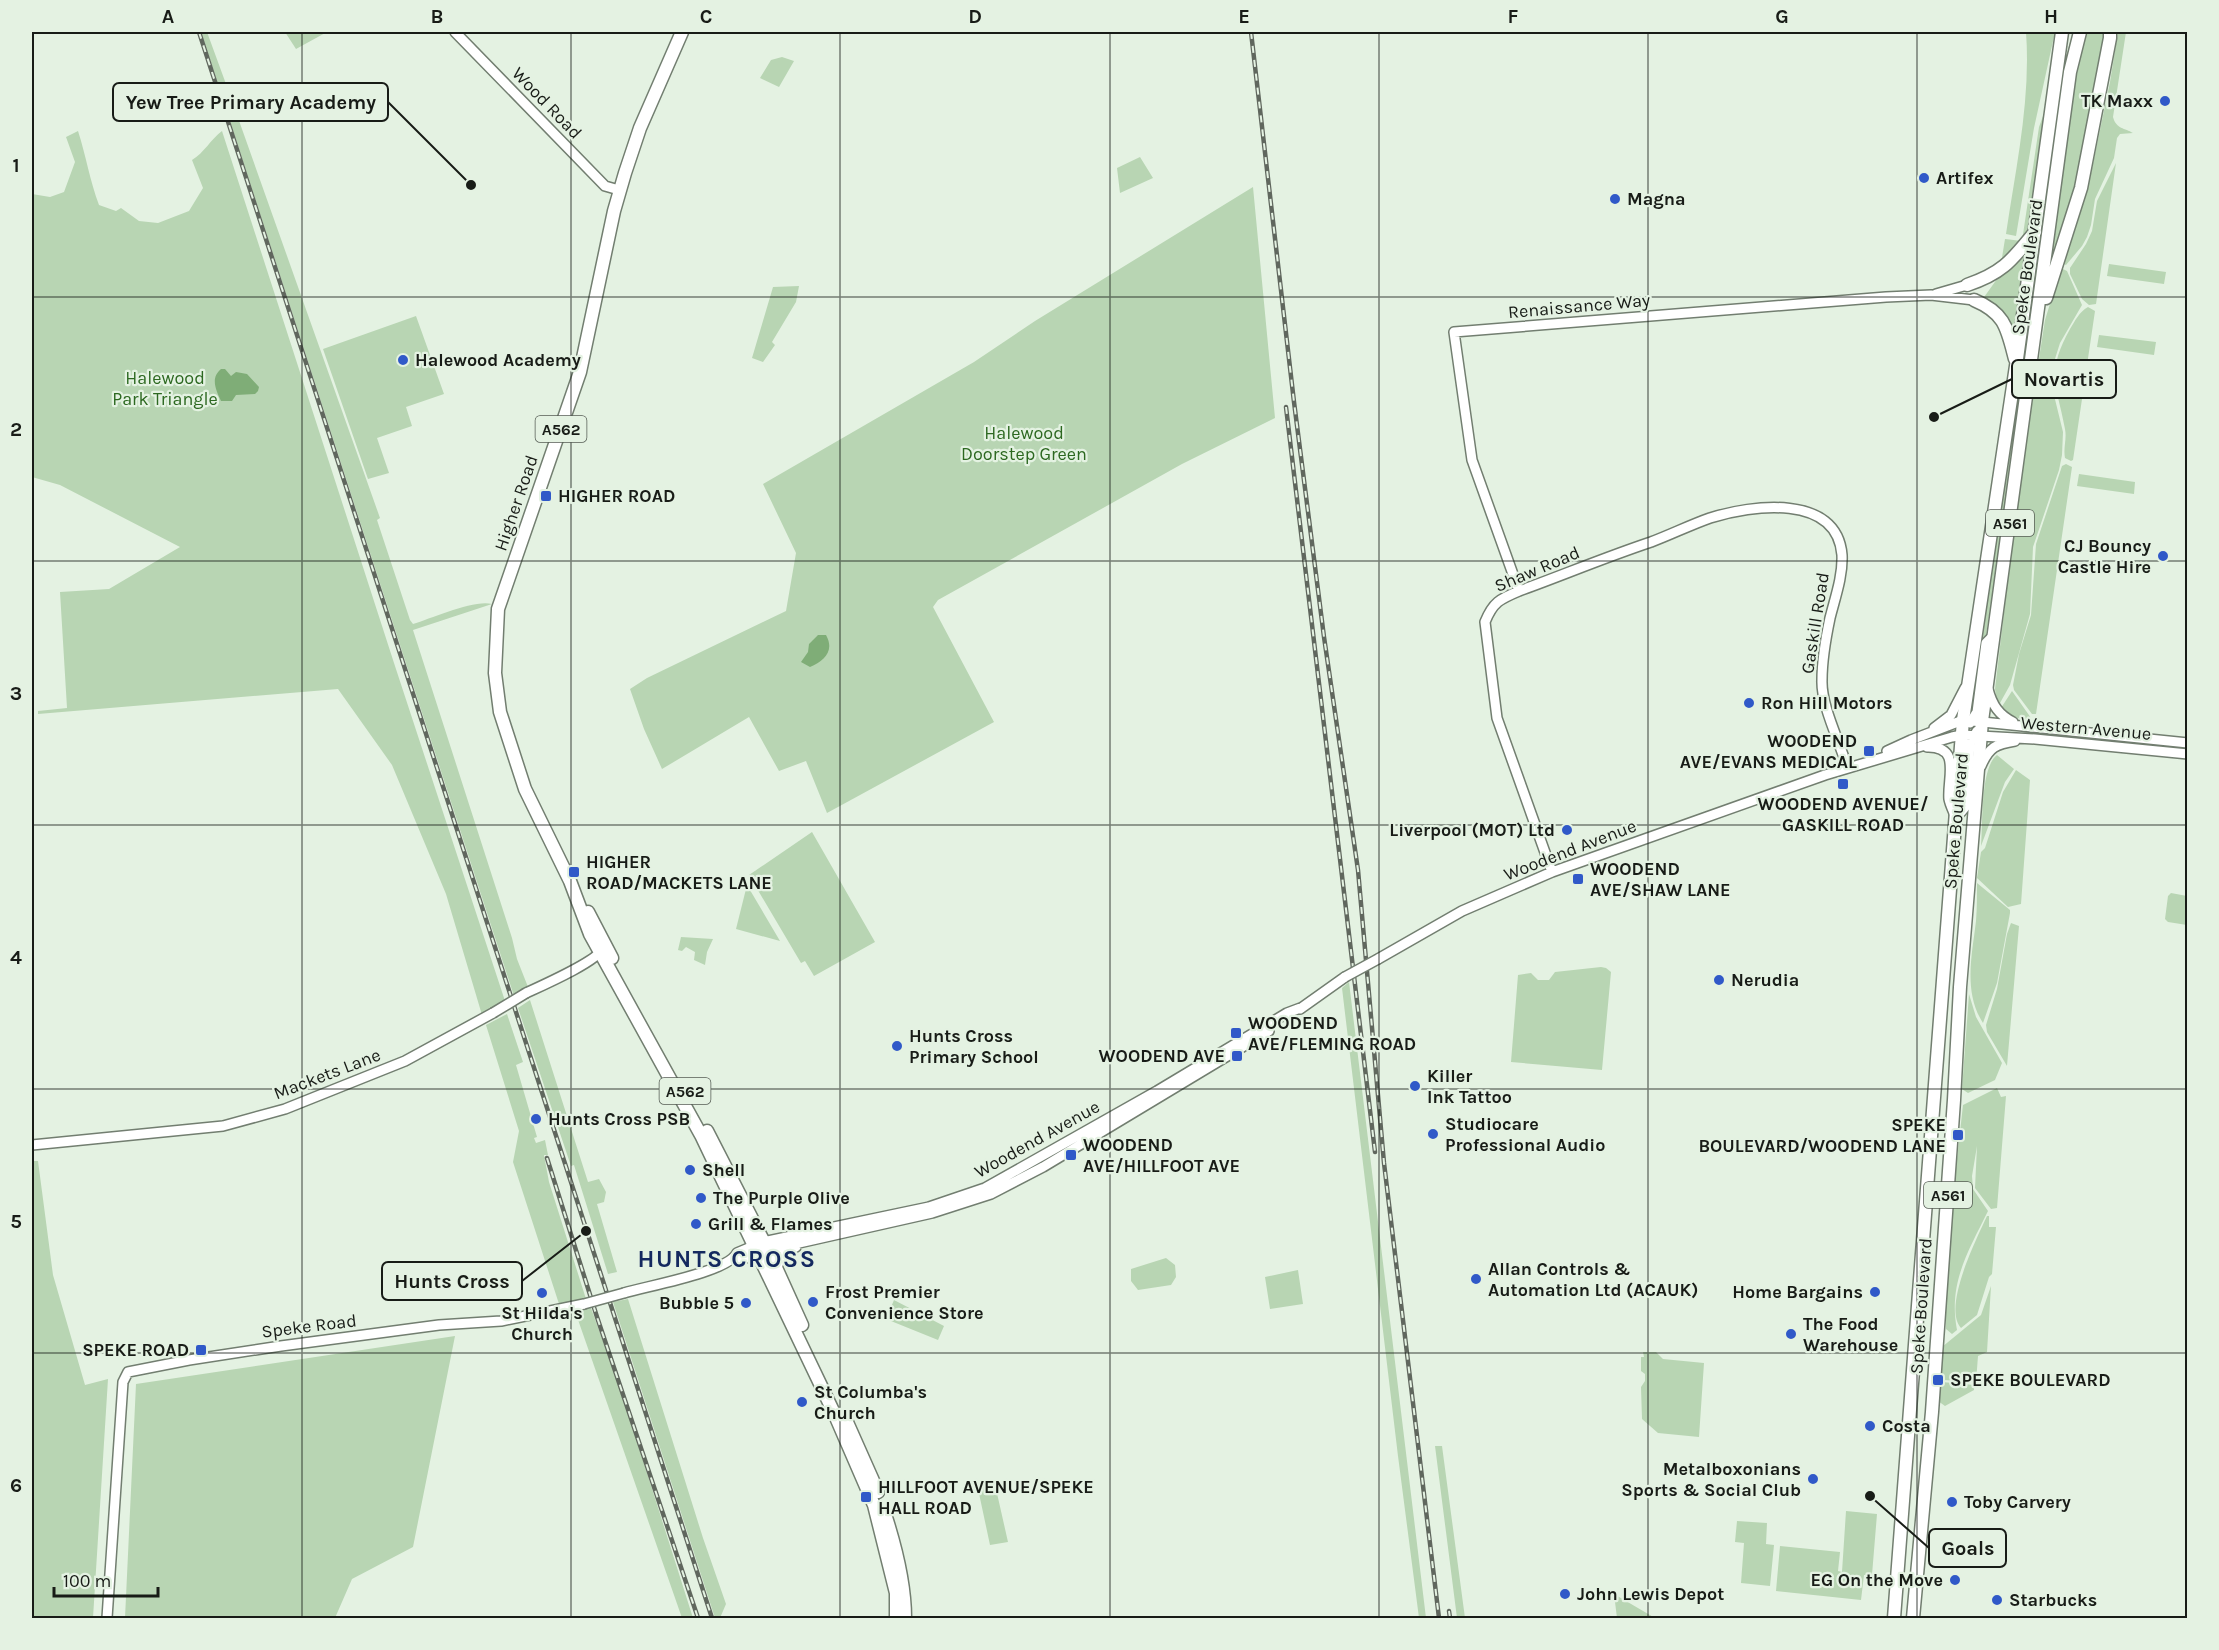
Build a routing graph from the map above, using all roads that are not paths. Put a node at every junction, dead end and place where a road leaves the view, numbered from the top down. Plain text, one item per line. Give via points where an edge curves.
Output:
1 (455, 32) edge
2 (681, 32) edge
3 (2080, 32) edge
4 (2110, 32) edge
5 (2062, 35) edge
6 (619, 190) junction
7 (2035, 232) junction
8 (1967, 285) joint
9 (1931, 295) junction
10 (1974, 300) joint
11 (2037, 326) junction
12 (2016, 366) junction
13 (1826, 520) joint
14 (1519, 591) junction
15 (1994, 635) junction
16 (1970, 676) junction
17 (1987, 685) junction
18 (1972, 720) junction
19 (2018, 724) junction
20 (1973, 736) junction
21 (2026, 738) junction
22 (1911, 740) junction
23 (2187, 743) edge
24 (1919, 747) junction
25 (2187, 754) edge
26 (1866, 762) junction
27 (1847, 767) junction
28 (1978, 771) junction
29 (1956, 818) junction
30 (1552, 872) junction
31 (603, 948) junction
32 (1303, 1007) junction
33 (1935, 1098) junction
34 (1954, 1100) junction
35 (32, 1145) edge
36 (807, 1242) junction
37 (760, 1248) junction
38 (777, 1270) junction
39 (1908, 1452) junction
40 (1928, 1453) junction
41 (1906, 1466) junction
42 (1927, 1467) junction
43 (107, 1618) edge
44 (896, 1618) edge
45 (905, 1618) edge
46 (1894, 1618) edge
47 (1913, 1618) edge

1 - 6 street, Wood Road via 605,186
2 - 6 highway, Higher Road / A562 via 640,128
3 - 11 highway, Speke Boulevard / A561 via 2070,72
4 - 11 highway via 2080,188
5 - 7 highway, Speke Boulevard / A561
6 - 31 highway, Higher Road / A562 via 580,372 496,622 495,673 500,712 525,789
7 - 8 highway via 2009,263
7 - 12 highway, Speke Boulevard / A561
8 - 9 street
9 - 10 street, Renaissance Way
9 - 14 street, Renaissance Way via 1454,332 1472,460
10 - 12 highway via 2000,316
11 - 15 highway, Speke Boulevard / A561
12 - 16 highway, Speke Boulevard / A561
13 - 14 street, Shaw Road via 1806,512 1775,508 1710,518
13 - 27 street, Gaskill Road via 1835,532 1842,554 1828,627 1822,689
14 - 30 street, Shaw Road via 1498,600 1485,622 1497,718
15 - 17 highway, Speke Boulevard / A561
15 - 18 street, A561 via 1986,643 1977,712
16 - 18 highway, Speke Boulevard / A561
16 - 22 street via 1952,715
17 - 18 highway, Speke Boulevard / A561
17 - 19 street via 2001,715
18 - 19 street, Western Avenue
18 - 20 highway, Speke Boulevard / A561
18 - 20 highway, Speke Boulevard / A561
18 - 22 street, Woodend Avenue
19 - 23 street, Western Avenue
20 - 21 street, Western Avenue
20 - 24 street, Woodend Avenue
20 - 28 highway, Speke Boulevard / A561
20 - 29 highway, Speke Boulevard / A561
21 - 25 street, Western Avenue
21 - 28 street via 1986,752
22 - 26 street, Woodend Avenue
24 - 26 street, Woodend Avenue
24 - 29 street via 1935,747 1947,754 1951,764 1949,800
26 - 27 street, Woodend Avenue
27 - 30 street, Woodend Avenue
28 - 34 highway, Speke Boulevard / A561
29 - 33 highway, Speke Boulevard / A561
30 - 32 street, Woodend Avenue, bridge via 1462,911 1345,977
31 - 35 street, Mackets Lane, bridge via 405,1062 285,1109 223,1126
31 - 37 highway, A562 via 716,1155
32 - 36 street, Woodend Avenue via 1291,1018 1010,1185 932,1213
32 - 37 street, Woodend Avenue via 985,1188 929,1207
33 - 34 highway
33 - 39 highway, Speke Boulevard / A561
34 - 40 highway, Speke Boulevard / A561
36 - 37 street, Woodend Avenue
36 - 38 street via 783,1255
37 - 38 highway, A562
37 - 43 street, Speke Road, bridge via 740,1260 700,1273 501,1321 439,1325 281,1346 128,1372 123,1382
37 - 44 highway, A562 via 874,1505 896,1593
38 - 45 highway, A562 via 878,1492 895,1546
39 - 40 highway
39 - 41 highway, Speke Boulevard / A561
40 - 42 highway, Speke Boulevard / A561
41 - 42 highway
41 - 46 highway, Speke Boulevard / A561
42 - 47 highway, Speke Boulevard / A561

